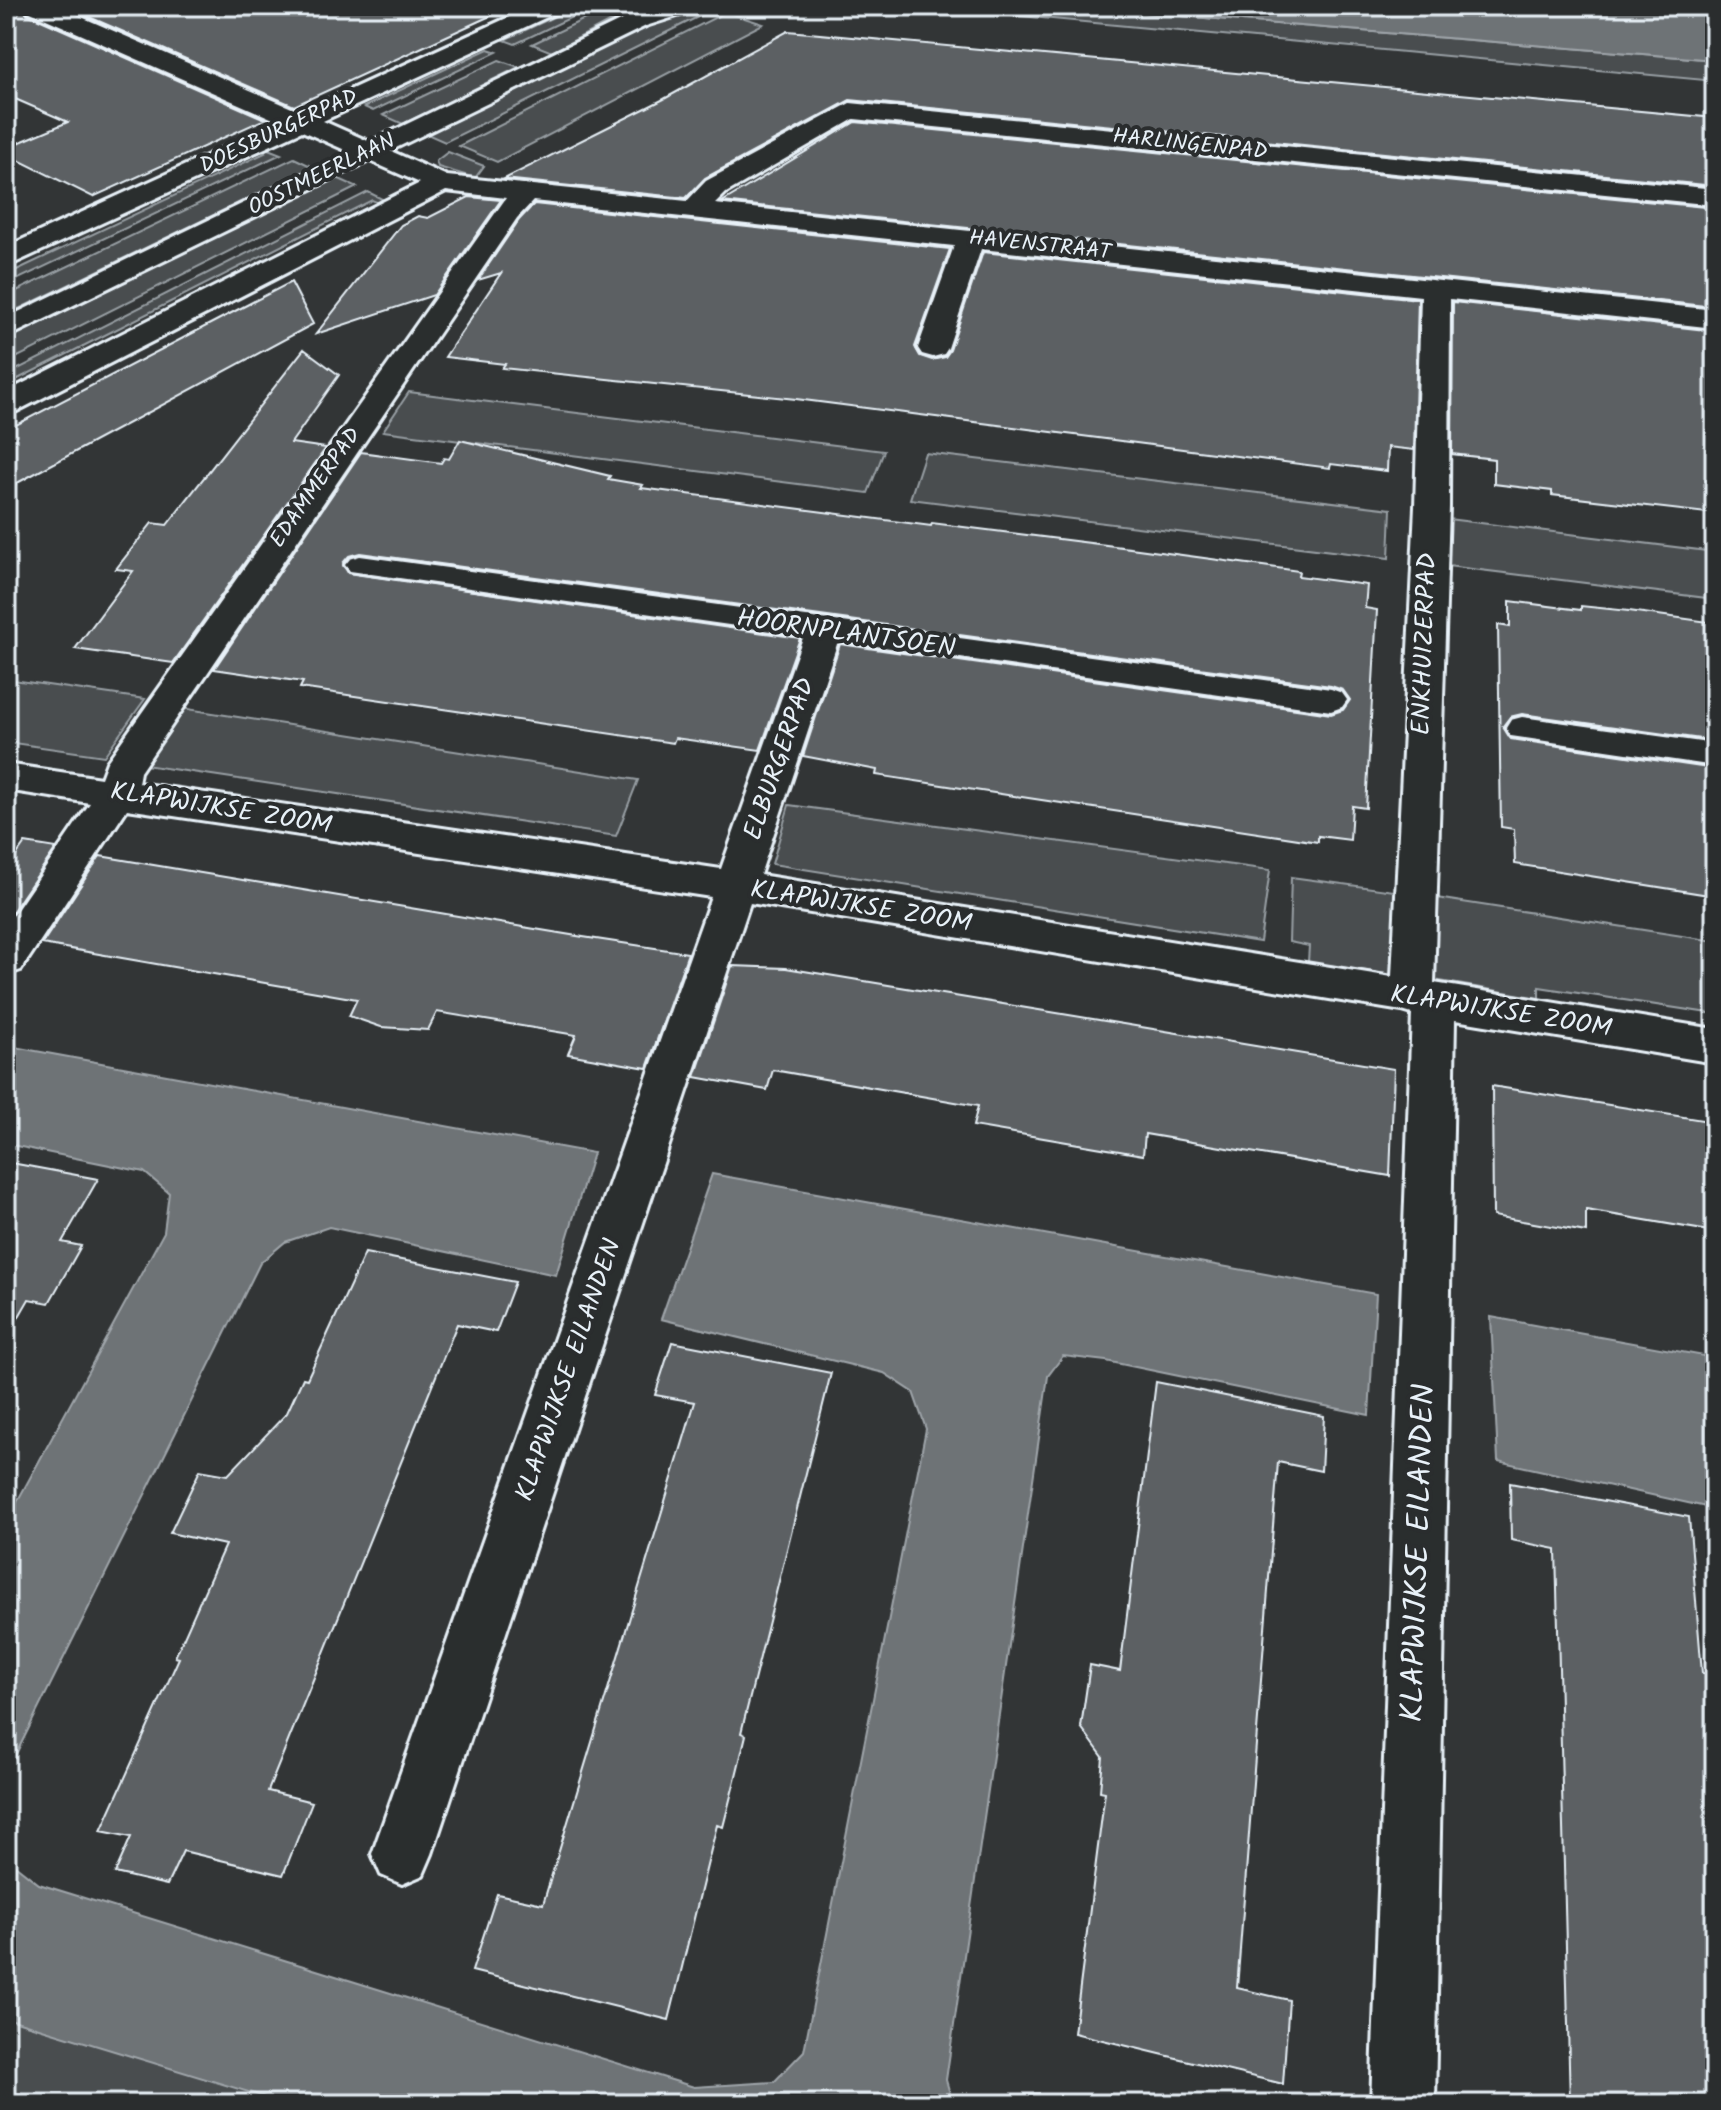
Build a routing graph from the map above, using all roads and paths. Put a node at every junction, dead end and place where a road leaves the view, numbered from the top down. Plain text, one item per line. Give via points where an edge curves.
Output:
1 (36, 6) edge
2 (552, 6) edge
3 (685, 6) edge
4 (646, 13) edge
5 (303, 121) junction
6 (370, 151) junction
7 (442, 183) junction
8 (528, 191) junction
9 (1715, 197) edge
10 (695, 209) junction
11 (970, 239) junction
12 (6, 258) edge
13 (1436, 289) junction
14 (1715, 319) edge
15 (6, 329) edge
16 (933, 348) dead end
17 (6, 404) edge
18 (360, 565) dead end
19 (823, 632) junction
20 (1331, 700) dead end
21 (1522, 728) dead end
22 (1715, 755) edge
23 (6, 777) edge
24 (117, 793) junction
25 (737, 886) junction
26 (6, 959) edge
27 (1423, 1000) junction
28 (1715, 1046) edge
29 (402, 1854) dead end
30 (1403, 2104) edge

1 - 5 street, HAVENSTRAAT
2 - 5 street, DOESBURGERPAD
3 - 4 street, OOSTMEERLAAN
4 - 6 street, OOSTMEERLAAN
5 - 6 street, HAVENSTRAAT
5 - 12 street, DOESBURGERPAD
6 - 7 street, HAVENSTRAAT
6 - 15 street, OOSTMEERLAAN
7 - 8 street, HAVENSTRAAT
7 - 17 street
8 - 10 street, HAVENSTRAAT
8 - 24 street, EDAMMERPAD via 507,212 171,697 121,771
9 - 10 street, HARLINGENPAD via 850,111 716,187
10 - 11 street, HAVENSTRAAT
11 - 13 street, HAVENSTRAAT
11 - 16 street
13 - 14 street, HAVENSTRAAT
13 - 27 street, ENKHUIZERPAD
18 - 19 lane, HOORNPLANTSOEN
19 - 20 lane, HOORNPLANTSOEN
19 - 25 street, ELBURGERPAD
21 - 22 lane
23 - 24 street, KLAPWIJKSE ZOOM
24 - 25 street, KLAPWIJKSE ZOOM
24 - 26 street
25 - 27 street, KLAPWIJKSE ZOOM
25 - 29 street, KLAPWIJKSE EILANDEN
27 - 28 street, KLAPWIJKSE ZOOM
27 - 30 street, KLAPWIJKSE EILANDEN

